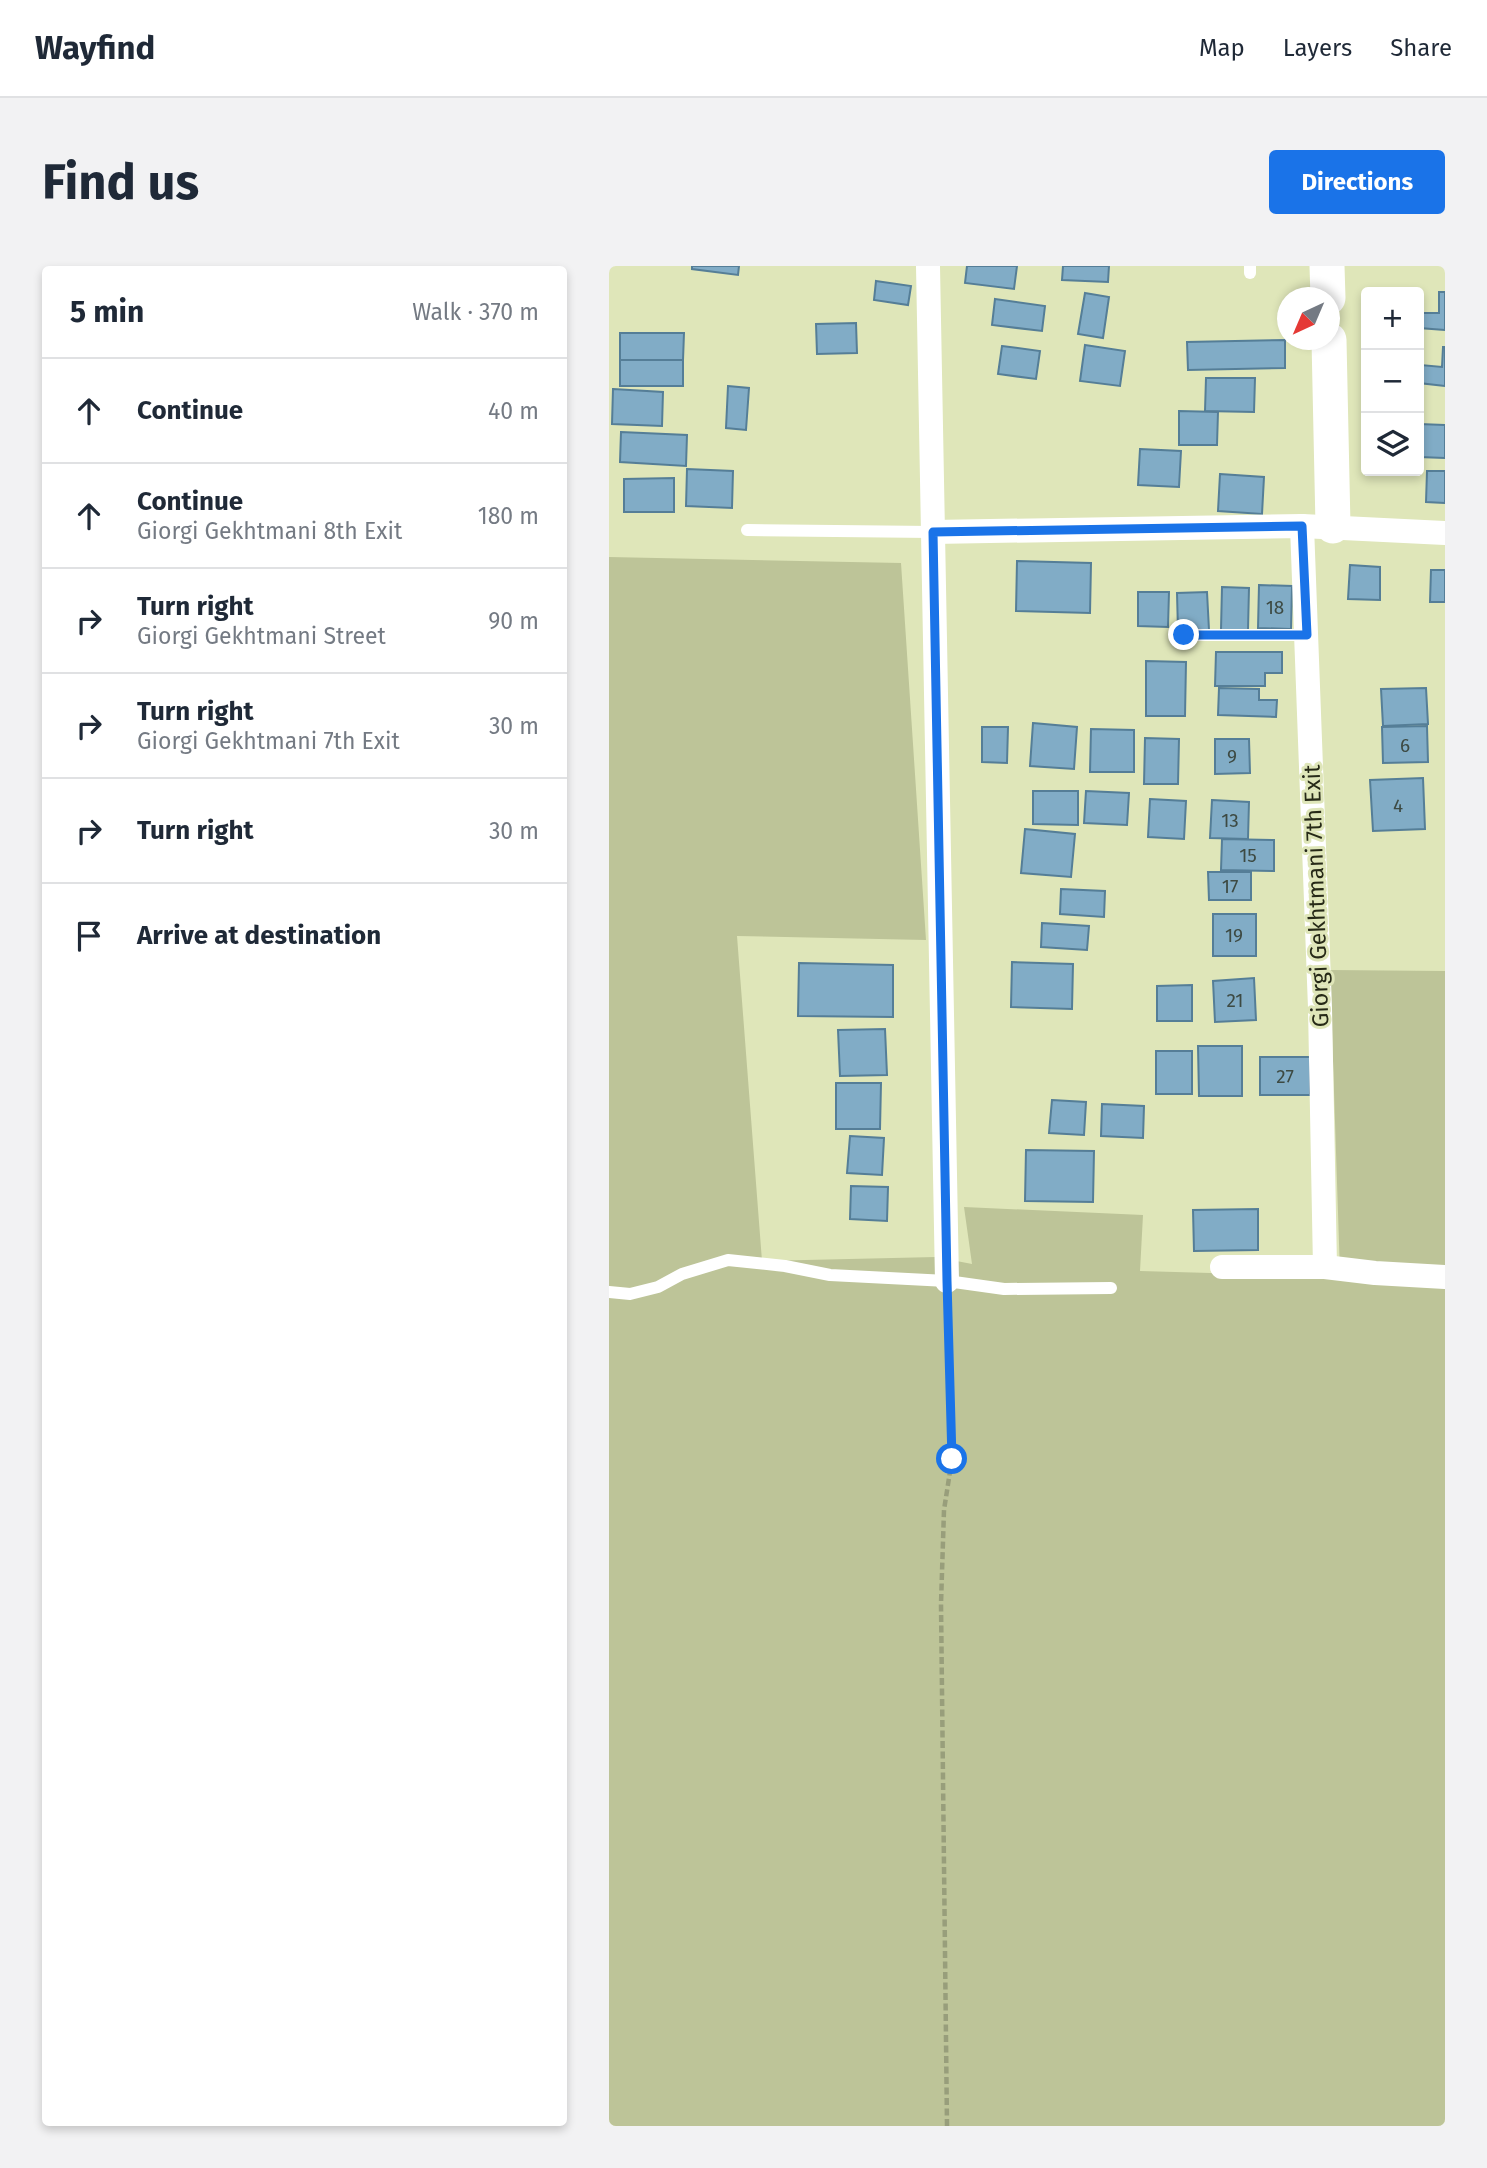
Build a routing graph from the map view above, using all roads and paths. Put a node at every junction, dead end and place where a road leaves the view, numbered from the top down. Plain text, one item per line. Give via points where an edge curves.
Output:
1 (928, 266) edge
2 (1327, 266) edge
3 (1328, 287) edge
4 (1328, 350) edge
5 (1318, 526) junction
6 (747, 530) dead end
7 (933, 532) junction
8 (1445, 533) edge
9 (1184, 635) dead end
10 (1307, 635) junction
11 (1222, 1267) dead end
12 (1325, 1267) junction
13 (1445, 1277) edge
14 (947, 1281) junction
15 (1111, 1288) dead end
16 (609, 1292) edge
17 (947, 2126) edge

1 - 7 street
2 - 3 street
4 - 5 street
5 - 7 street
5 - 8 street
5 - 10 street, Giorgi Gekhtmani 7th Exit
6 - 7 lane
7 - 14 street
9 - 10 lane
10 - 12 street, Giorgi Gekhtmani 7th Exit
11 - 12 street
12 - 13 street
14 - 15 lane via 1004,1289
14 - 16 lane via 830,1275 729,1260 649,1290
14 - 17 path via 952,1459 944,1510 940,1604

